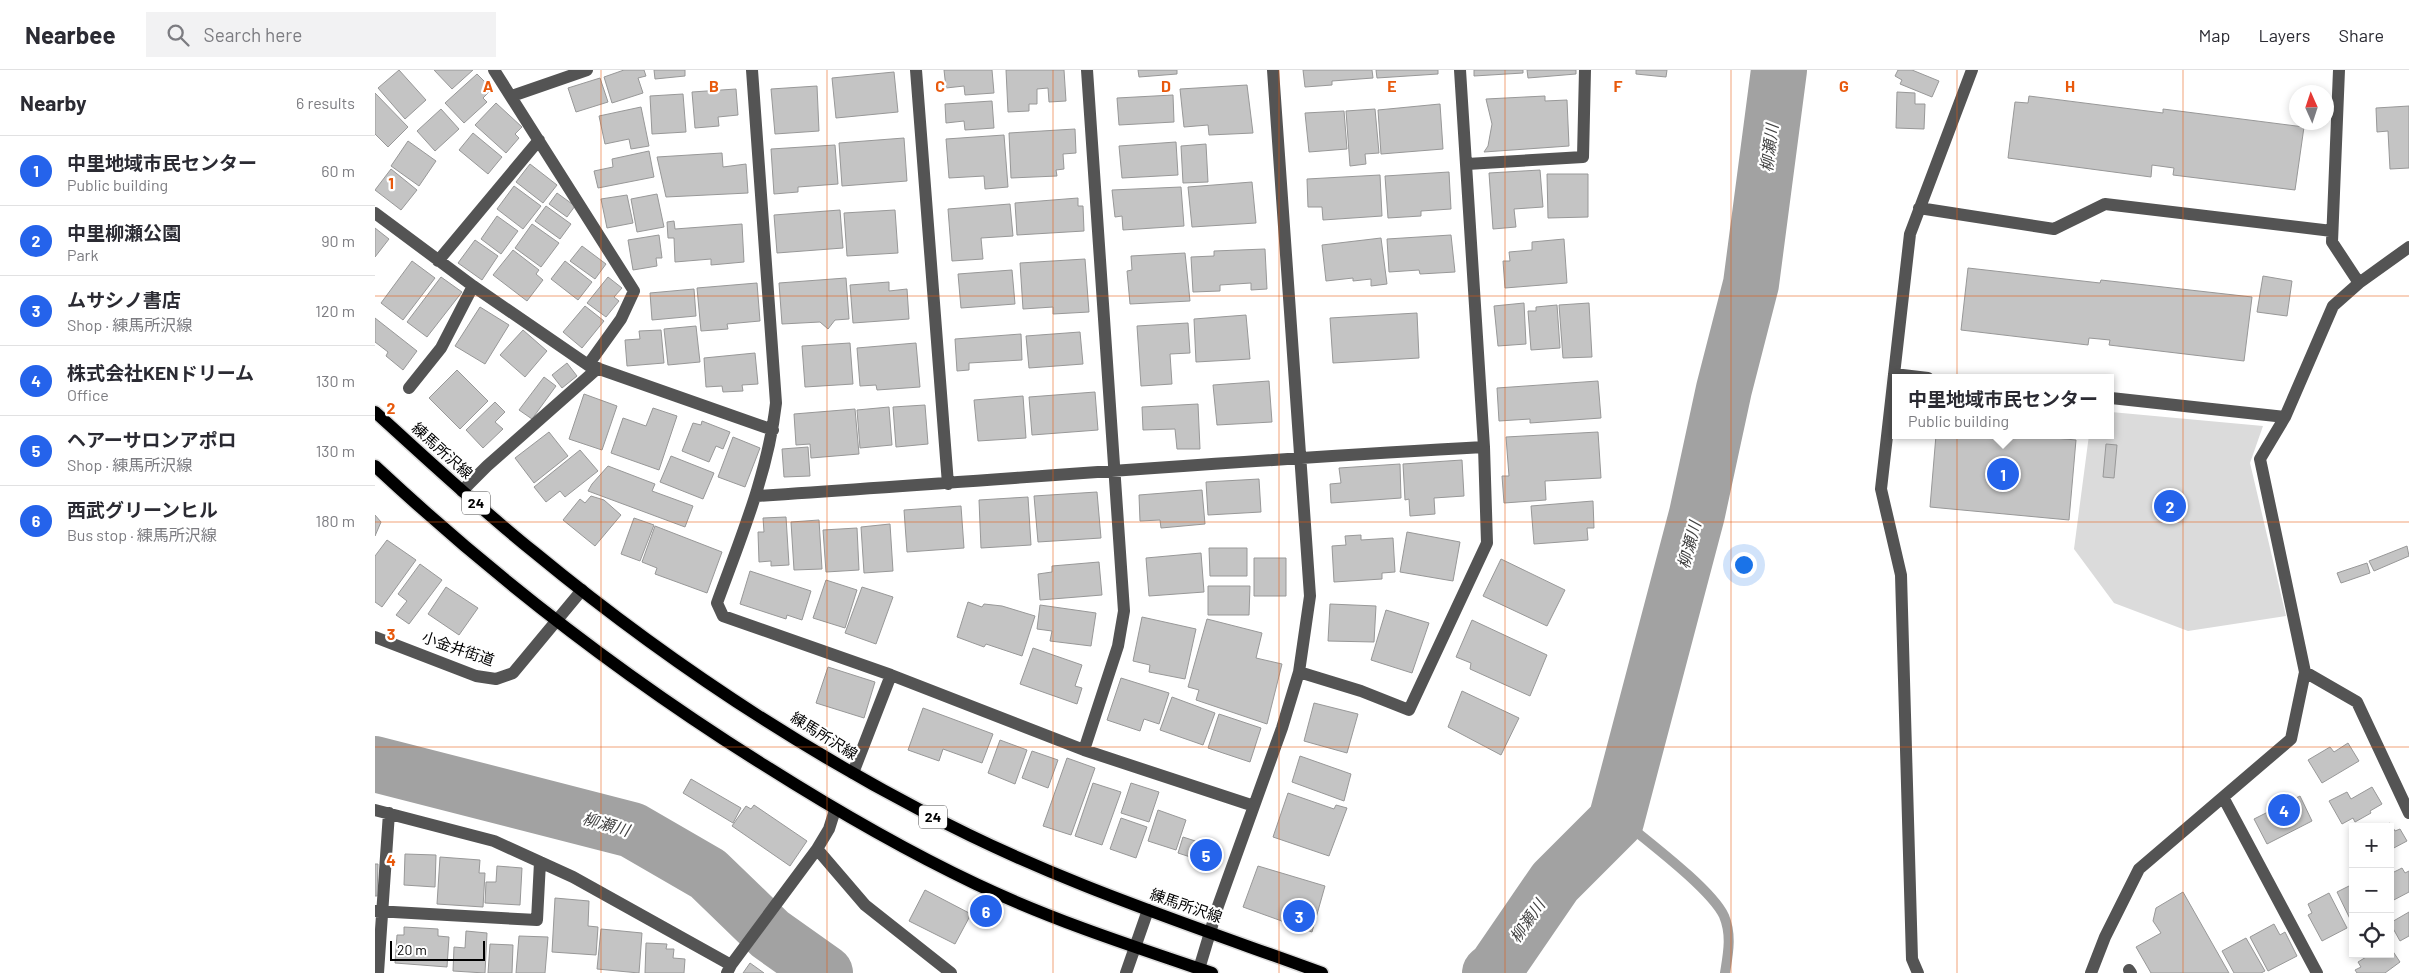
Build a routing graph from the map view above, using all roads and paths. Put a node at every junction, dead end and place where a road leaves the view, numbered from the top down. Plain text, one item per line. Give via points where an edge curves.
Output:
1 (495, 70) edge
2 (587, 70) edge
3 (752, 70) edge
4 (916, 70) edge
5 (1087, 70) edge
6 (1273, 70) edge
7 (1460, 70) edge
8 (1585, 70) edge
9 (1972, 70) edge
10 (2339, 70) edge
11 (512, 96) junction
12 (539, 140) junction
13 (1467, 164) junction
14 (1919, 208) junction
15 (375, 213) edge
16 (2333, 231) junction
17 (2409, 247) edge
18 (439, 262) junction
19 (2359, 283) junction
20 (473, 286) junction
21 (593, 366) junction
22 (1894, 374) edge
23 (409, 388) dead end
24 (1892, 392) edge
25 (2114, 398) edge
26 (375, 412) edge
27 (2285, 417) junction
28 (773, 430) junction
29 (1484, 447) junction
30 (1299, 458) junction
31 (375, 466) edge
32 (1116, 472) junction
33 (948, 484) junction
34 (462, 491) junction
35 (757, 496) junction
36 (582, 590) junction
37 (556, 620) junction
38 (375, 637) edge
39 (1299, 672) junction
40 (2305, 672) junction
41 (891, 675) junction
42 (1084, 750) junction
43 (853, 773) junction
44 (2223, 797) junction
45 (1254, 806) junction
46 (375, 810) edge
47 (835, 810) junction
48 (389, 813) junction
49 (2409, 813) edge
50 (817, 849) junction
51 (540, 862) junction
52 (1148, 910) junction
53 (379, 912) edge
54 (1211, 932) junction
55 (1135, 948) junction
56 (1199, 968) junction
57 (729, 969) edge
58 (378, 973) edge
59 (951, 973) edge
60 (1126, 973) edge
61 (1212, 973) edge
62 (1322, 973) edge
63 (1918, 973) edge
64 (2091, 973) edge
65 (2317, 973) edge

1 - 11 street
2 - 11 street
3 - 28 street via 776,403
4 - 33 street
5 - 32 street
6 - 30 street
7 - 13 street
8 - 13 street via 1583,157
9 - 14 street
10 - 16 street
11 - 12 street
12 - 18 street
12 - 21 street via 634,291
13 - 29 street
14 - 16 street via 2054,229 2105,204
14 - 22 street via 1910,234
15 - 18 street
16 - 19 street via 2332,242
17 - 19 street
18 - 20 street
19 - 27 street via 2333,306
20 - 21 street
20 - 23 street via 441,348
21 - 28 street
21 - 34 street
24 - 63 street via 1881,489 1901,574 1912,959
25 - 27 street
26 - 34 main road, 練馬所沢線 / 24
27 - 40 street via 2260,459
28 - 35 street
29 - 30 street
29 - 39 street via 1487,543 1409,710
30 - 32 street
30 - 39 street via 1310,596
31 - 37 main road, 24
32 - 33 street
32 - 42 street via 1125,610 1118,646
33 - 35 street
34 - 36 main road, 練馬所沢線 / 24
35 - 41 street via 717,603 723,616
36 - 37 street, 小金井街道
36 - 43 main road, 練馬所沢線 / 24 via 655,646
37 - 38 street, 小金井街道 via 513,673 496,679 476,676
37 - 47 main road, 24 via 704,727
39 - 45 street
40 - 44 street via 2291,739
40 - 49 street via 2357,702
41 - 42 street
41 - 43 street
42 - 45 street
43 - 52 main road, 練馬所沢線 / 24 via 989,844 1059,876
44 - 64 street via 2139,869
44 - 65 street
45 - 54 street
46 - 48 street
47 - 50 street via 829,829
47 - 55 main road, 24 via 977,884
48 - 51 street via 494,841
48 - 53 street
50 - 57 street
50 - 59 street via 865,905
51 - 53 street via 537,920
51 - 57 street via 573,877
52 - 54 main road, 練馬所沢線 / 24
52 - 55 street
53 - 58 street
54 - 56 street
54 - 62 main road, 練馬所沢線 / 24
55 - 56 main road, 24
55 - 60 street
56 - 61 main road, 24

